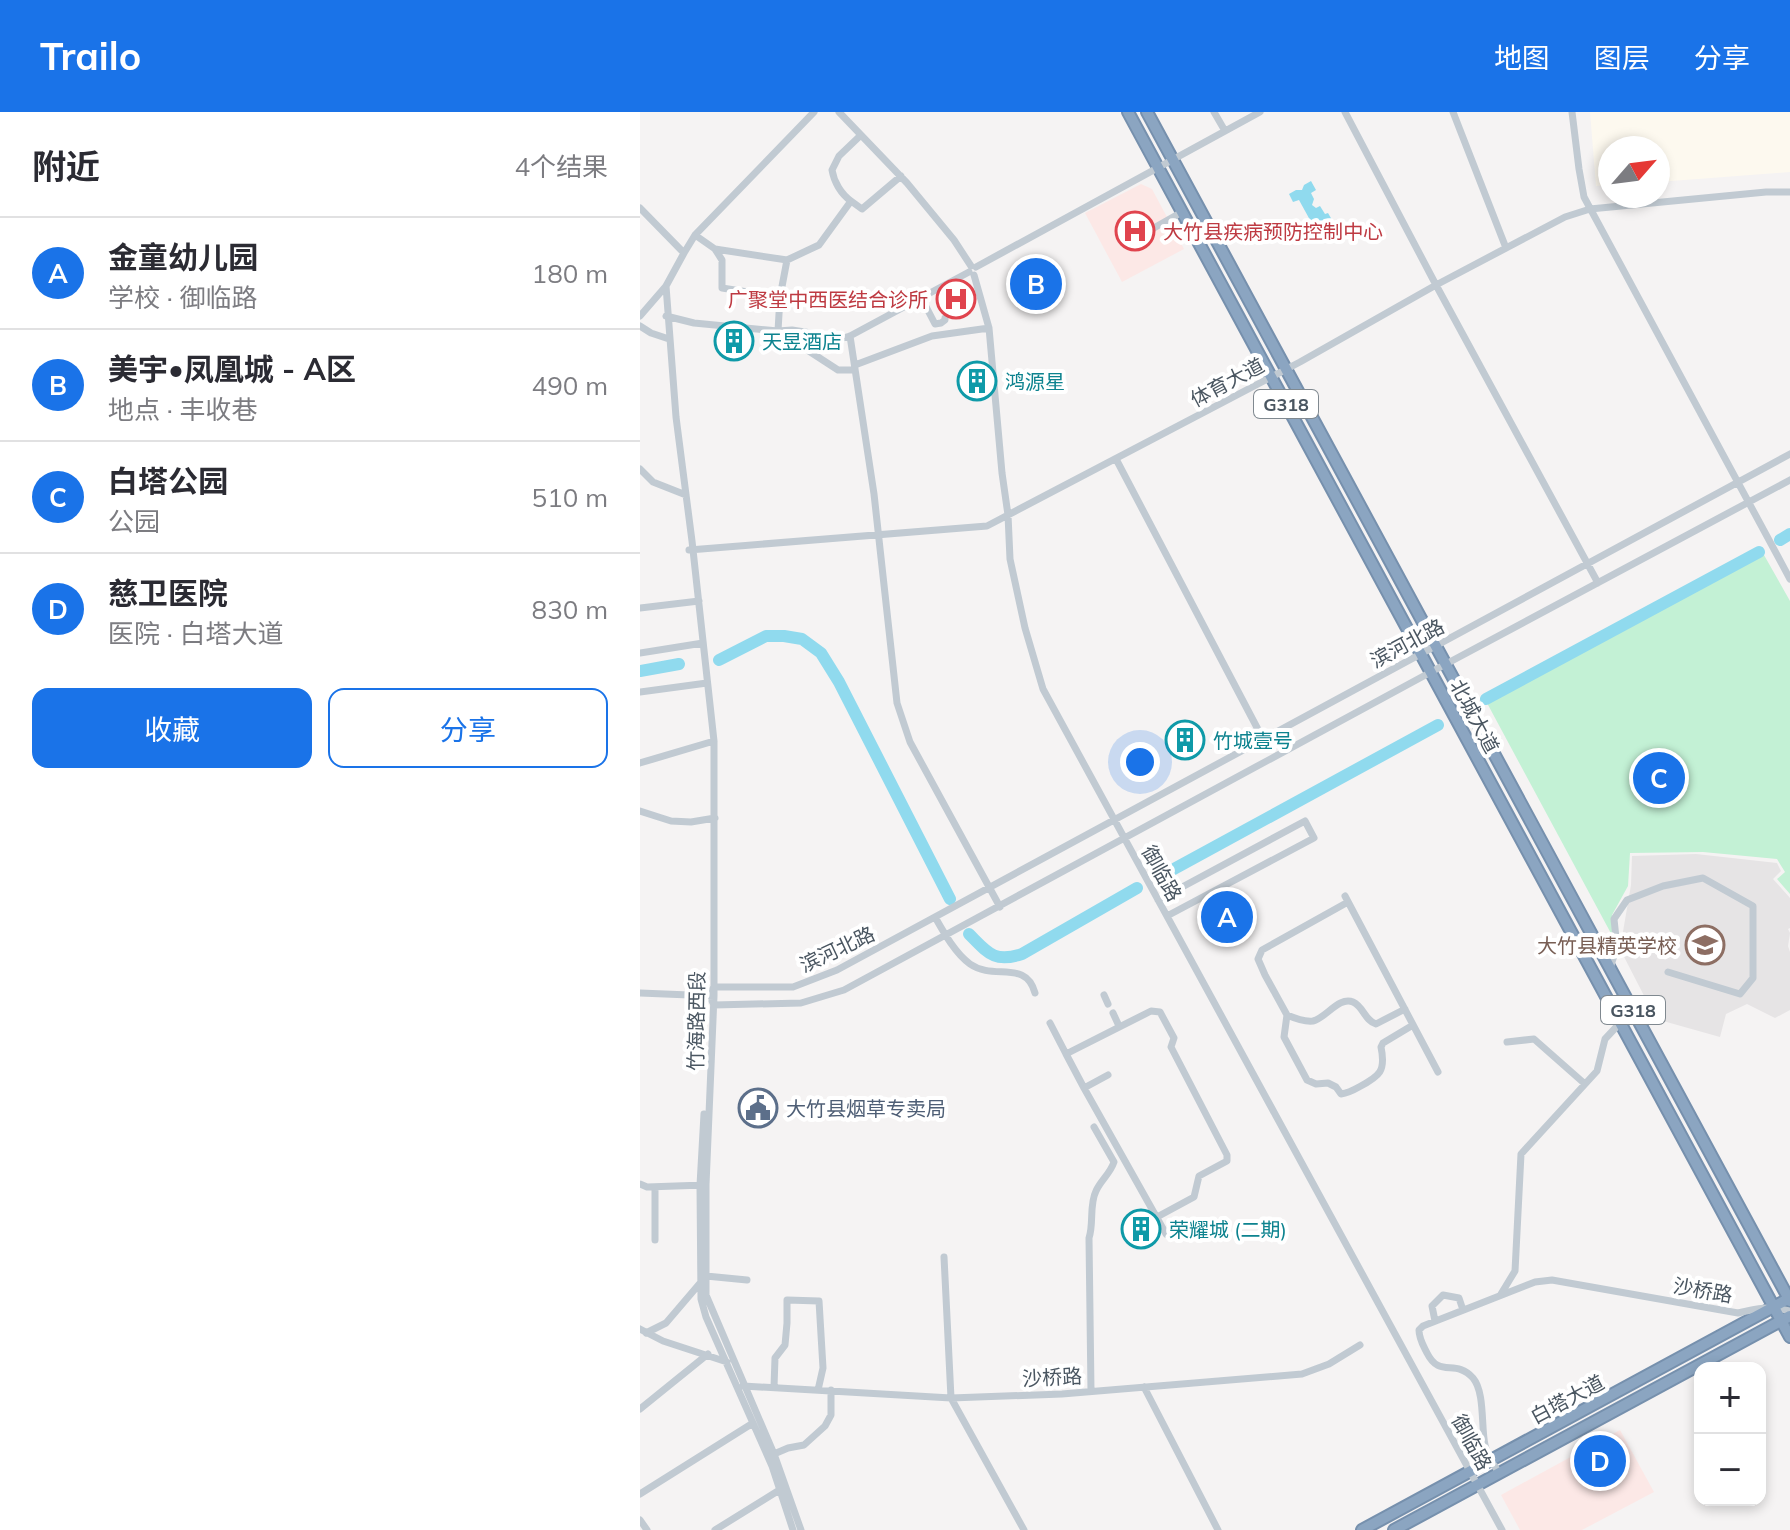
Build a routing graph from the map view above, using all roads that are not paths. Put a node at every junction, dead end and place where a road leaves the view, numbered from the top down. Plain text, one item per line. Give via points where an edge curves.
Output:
1 (814, 112) edge
2 (839, 112) edge
3 (1128, 112) edge
4 (1147, 112) edge
5 (1214, 112) edge
6 (1260, 112) edge
7 (1345, 112) edge
8 (1453, 112) edge
9 (1572, 112) edge
10 (1225, 131) junction
11 (861, 135) junction
12 (1173, 159) junction
13 (1158, 167) junction
14 (901, 176) junction
15 (1790, 192) edge
16 (851, 201) junction
17 (640, 208) edge
18 (1590, 209) junction
19 (1182, 212) junction
20 (1145, 233) dead end
21 (695, 235) junction
22 (1506, 248) junction
23 (715, 249) junction
24 (684, 253) junction
25 (787, 260) junction
26 (973, 270) junction
27 (1436, 285) junction
28 (664, 289) junction
29 (780, 297) junction
30 (921, 297) junction
31 (640, 316) edge
32 (666, 316) junction
33 (945, 318) dead end
34 (935, 324) junction
35 (640, 326) edge
36 (989, 328) junction
37 (778, 331) junction
38 (850, 336) junction
39 (932, 336) junction
40 (667, 339) junction
41 (855, 368) junction
42 (1286, 369) junction
43 (1271, 376) junction
44 (1790, 454) edge
45 (1116, 459) junction
46 (640, 469) edge
47 (1790, 480) edge
48 (1738, 482) junction
49 (684, 494) junction
50 (1749, 502) junction
51 (1008, 515) junction
52 (878, 535) junction
53 (691, 550) junction
54 (1588, 564) junction
55 (1790, 579) edge
56 (1598, 583) junction
57 (697, 601) junction
58 (640, 608) edge
59 (701, 644) junction
60 (1436, 646) junction
61 (640, 653) edge
62 (1421, 653) junction
63 (1446, 664) junction
64 (1431, 672) junction
65 (705, 683) junction
66 (640, 692) edge
67 (1263, 739) junction
68 (712, 741) junction
69 (640, 763) edge
70 (640, 811) edge
71 (713, 818) junction
72 (1114, 820) junction
73 (1125, 839) junction
74 (1216, 869) junction
75 (1225, 885) junction
76 (989, 888) junction
77 (1157, 898) junction
78 (1000, 907) junction
79 (937, 916) junction
80 (1167, 916) junction
81 (947, 935) junction
82 (1610, 968) junction
83 (1668, 972) dead end
84 (640, 993) edge
85 (1035, 993) dead end
86 (1104, 995) dead end
87 (713, 996) junction
88 (1108, 1004) dead end
89 (1405, 1009) junction
90 (1113, 1013) dead end
91 (1287, 1015) junction
92 (1050, 1023) dead end
93 (1620, 1023) junction
94 (1413, 1025) junction
95 (1119, 1026) junction
96 (1507, 1042) dead end
97 (1066, 1054) junction
98 (1438, 1072) dead end
99 (1108, 1075) dead end
100 (1585, 1084) junction
101 (1084, 1088) junction
102 (1094, 1127) dead end
103 (640, 1184) edge
104 (703, 1185) junction
105 (655, 1187) junction
106 (1157, 1217) junction
107 (1166, 1234) dead end
108 (655, 1240) dead end
109 (944, 1257) dead end
110 (703, 1279) junction
111 (747, 1280) dead end
112 (1500, 1296) junction
113 (1789, 1300) edge
114 (1774, 1307) junction
115 (1463, 1310) junction
116 (1787, 1316) edge
117 (1435, 1321) junction
118 (643, 1331) edge
119 (1790, 1337) edge
120 (1360, 1345) dead end
121 (708, 1354) junction
122 (727, 1362) junction
123 (737, 1365) junction
124 (742, 1386) junction
125 (774, 1387) junction
126 (1144, 1387) junction
127 (818, 1390) junction
128 (831, 1390) junction
129 (1091, 1391) junction
130 (951, 1398) junction
131 (640, 1409) edge
132 (753, 1423) junction
133 (774, 1454) junction
134 (1491, 1460) junction
135 (1470, 1472) junction
136 (1499, 1473) junction
137 (1477, 1485) junction
138 (782, 1488) junction
139 (640, 1494) edge
140 (640, 1520) edge
141 (647, 1530) edge
142 (715, 1530) edge
143 (793, 1530) edge
144 (801, 1530) edge
145 (1024, 1530) edge
146 (1218, 1530) edge
147 (1362, 1530) edge
148 (1394, 1530) edge
149 (1502, 1530) edge

1 - 21 street
2 - 11 street, 御临路
3 - 13 highway, 北城大道 / G318
4 - 12 highway, 北城大道 / G318
5 - 10 street
6 - 10 street
7 - 27 street
8 - 22 street
9 - 18 street
10 - 12 street
11 - 14 street, 御临路
11 - 16 street via 832,170
12 - 13 street
12 - 42 highway, 北城大道 / G318
13 - 19 highway, 北城大道 / G318
13 - 26 street
14 - 16 street via 862,209
14 - 26 street, 御临路
15 - 18 street, 体育大道
16 - 25 street via 819,245
17 - 24 street
18 - 22 street, 体育大道
18 - 48 street
19 - 20 street
19 - 43 highway, 北城大道 / G318
21 - 23 street
21 - 24 street
22 - 27 street, 体育大道
23 - 25 street
23 - 29 street via 722,260 722,288
24 - 28 street
25 - 29 street
26 - 30 street
26 - 36 street, 御临路
27 - 42 street, 体育大道
27 - 54 street
28 - 31 street
28 - 32 street, 竹海路西段
29 - 37 street
30 - 34 street
30 - 38 street
32 - 37 street
32 - 40 street, 竹海路西段
33 - 34 street
34 - 39 street
35 - 40 street
36 - 39 street
36 - 51 street, 御临路
37 - 38 street
37 - 41 street via 838,370
38 - 41 street
39 - 41 street
40 - 49 street, 竹海路西段
41 - 52 street
42 - 43 street, 体育大道
42 - 60 highway, 北城大道 / G318
43 - 45 street, 体育大道
43 - 62 highway, 北城大道 / G318
44 - 48 street, 滨河北路
45 - 51 street, 体育大道
45 - 67 street
46 - 49 street via 653,482
47 - 50 street, 滨河北路
48 - 50 street
48 - 54 street, 滨河北路
49 - 53 street, 竹海路西段
50 - 55 street
50 - 56 street, 滨河北路
51 - 52 street, 体育大道 via 987,526
51 - 72 street, 御临路 via 1010,559 1043,689
52 - 53 street, 体育大道
52 - 76 street via 897,703 910,742
53 - 57 street, 竹海路西段
54 - 56 street
54 - 60 street, 滨河北路
56 - 63 street, 滨河北路
57 - 58 street
57 - 59 street, 竹海路西段
59 - 61 street
59 - 65 street, 竹海路西段
60 - 62 street, 滨河北路
60 - 63 highway, 北城大道 / G318
62 - 64 highway, 北城大道 / G318
62 - 67 street, 滨河北路
63 - 64 street, 滨河北路
63 - 82 highway, 北城大道 / G318
64 - 73 street, 滨河北路
64 - 93 highway, 北城大道 / G318
65 - 66 street
65 - 68 street, 竹海路西段
67 - 72 street, 滨河北路
68 - 69 street
68 - 71 street, 竹海路西段
70 - 71 street via 671,821
71 - 87 street, 竹海路西段
72 - 73 street, 御临路
72 - 76 street, 滨河北路
73 - 77 street, 御临路
73 - 78 street, 滨河北路
74 - 75 street
74 - 75 street via 1305,821 1314,838
74 - 77 street
75 - 80 street
76 - 78 street
76 - 79 street, 滨河北路
77 - 80 street, 御临路
78 - 81 street, 滨河北路
79 - 81 street
79 - 87 street, 滨河北路 via 837,970 793,987
80 - 135 street, 御临路
81 - 85 street via 972,966 1024,975
81 - 87 street, 滨河北路 via 844,990 801,1003
82 - 83 street via 1617,947 1614,919 1627,900 1703,878 1753,906 1753,978 1740,994
82 - 113 highway, 北城大道 / G318
84 - 87 street
86 - 88 street
87 - 104 street, 竹海路西段
89 - 91 street via 1376,1024 1350,1001 1312,1021
89 - 91 street via 1346,899 1262,950 1258,959
89 - 94 street
90 - 95 street
91 - 94 street via 1284,1037 1307,1080 1328,1083 1341,1094 1379,1075 1383,1043
92 - 97 street
93 - 100 street via 1605,1039 1597,1071
93 - 114 highway, 北城大道 / G318
94 - 98 street
95 - 97 street
95 - 106 street via 1160,1012 1174,1038 1171,1047 1227,1155 1227,1161 1199,1176 1194,1197
96 - 100 street via 1534,1039
97 - 101 street
99 - 101 street
100 - 112 street via 1521,1154 1515,1271
101 - 106 street
102 - 129 street via 1114,1162 1092,1202
103 - 105 street
104 - 105 street
104 - 110 street, 竹海路西段
105 - 108 street
106 - 107 street
109 - 130 street
110 - 111 street
110 - 118 street via 666,1323
110 - 122 street, 竹海路西段 via 706,1317
110 - 123 street, 竹海路西段
112 - 114 street, 沙桥路 via 1552,1280 1738,1313
112 - 115 street, 沙桥路
113 - 114 highway, 白塔大道
114 - 116 highway, 北城大道 / G318
114 - 134 highway, 白塔大道
115 - 117 street, 沙桥路
115 - 117 street via 1459,1298 1443,1295 1432,1306
116 - 119 highway, 北城大道 / G318
116 - 136 highway, 白塔大道
117 - 134 street via 1419,1330 1419,1337 1432,1363 1459,1368 1475,1380
118 - 121 street
120 - 126 street, 沙桥路 via 1302,1374
121 - 122 street
121 - 131 street
122 - 123 street
122 - 124 street, 竹海路西段
123 - 124 street, 竹海路西段
124 - 125 street, 沙桥路
124 - 132 street, 竹海路西段
124 - 133 street, 竹海路西段
125 - 127 street, 沙桥路
125 - 127 street via 775,1358 785,1345 787,1300 819,1301 823,1368
126 - 129 street, 沙桥路
126 - 146 street
127 - 128 street, 沙桥路
128 - 130 street, 沙桥路
128 - 133 street via 831,1415 825,1426 804,1445
129 - 130 street, 沙桥路
130 - 145 street
132 - 138 street, 竹海路西段
132 - 139 street
133 - 138 street, 竹海路西段
134 - 135 highway, 白塔大道
134 - 136 street
135 - 137 street, 御临路
135 - 147 highway, 白塔大道
136 - 137 highway, 白塔大道
137 - 148 highway, 白塔大道
137 - 149 street, 御临路
138 - 142 street
138 - 143 street, 竹海路西段
138 - 144 street, 竹海路西段
140 - 141 street

